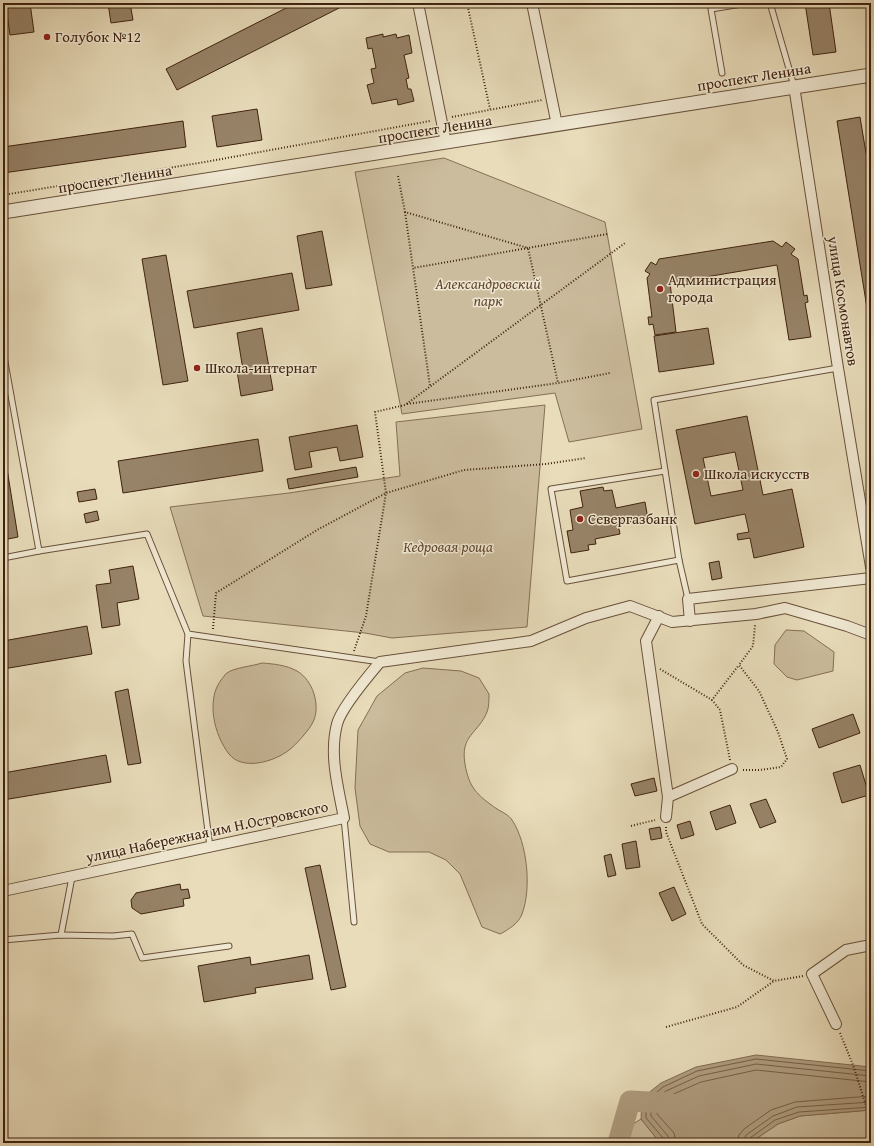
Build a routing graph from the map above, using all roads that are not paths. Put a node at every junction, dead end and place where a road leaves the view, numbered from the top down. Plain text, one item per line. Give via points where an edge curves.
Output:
1 (418, 3) edge
2 (532, 3) edge
3 (748, 3) edge
4 (770, 3) edge
5 (722, 73) dead end
6 (869, 75) edge
7 (794, 86) junction
8 (871, 100) edge
9 (557, 126) junction
10 (446, 143) junction
11 (3, 212) edge
12 (3, 352) edge
13 (838, 368) junction
14 (665, 471) junction
15 (39, 551) junction
16 (3, 558) edge
17 (678, 560) junction
18 (870, 562) edge
19 (871, 578) edge
20 (688, 600) junction
21 (659, 616) junction
22 (690, 621) junction
23 (188, 634) junction
24 (871, 635) edge
25 (380, 662) junction
26 (732, 769) road end
27 (668, 797) junction
28 (666, 817) road end
29 (344, 818) junction
30 (210, 847) junction
31 (72, 876) junction
32 (3, 891) edge
33 (354, 922) dead end
34 (61, 935) junction
35 (3, 940) edge
36 (871, 945) edge
37 (229, 946) dead end
38 (836, 1024) road end

1 - 10 street
2 - 9 street
3 - 5 lane via 711,9
4 - 7 lane
6 - 7 street, проспект Ленина
6 - 8 lane
7 - 9 street, проспект Ленина
7 - 13 street, улица Космонавтов
9 - 10 street, проспект Ленина
10 - 11 street, проспект Ленина
12 - 15 lane
13 - 14 lane via 654,400
13 - 18 street, улица Космонавтов
14 - 17 lane
14 - 17 lane via 551,488 567,581
15 - 16 lane
15 - 23 lane via 147,534
17 - 20 lane
19 - 20 street
20 - 22 street
21 - 22 street via 672,622
21 - 25 street via 630,606 586,618 531,641
21 - 27 street via 646,642
22 - 24 street via 756,614 785,608
23 - 25 lane
23 - 30 lane via 186,661
25 - 29 street, улица Набережная им Н.Островского via 358,688 337,723 333,761
26 - 27 street
27 - 28 street
29 - 30 street, улица Набережная им Н.Островского
29 - 33 lane
30 - 31 street, улица Набережная им Н.Островского
31 - 32 street, улица Набережная им Н.Островского
31 - 34 lane
34 - 35 lane
34 - 37 lane via 132,934 142,958
36 - 38 street via 846,950 812,974

